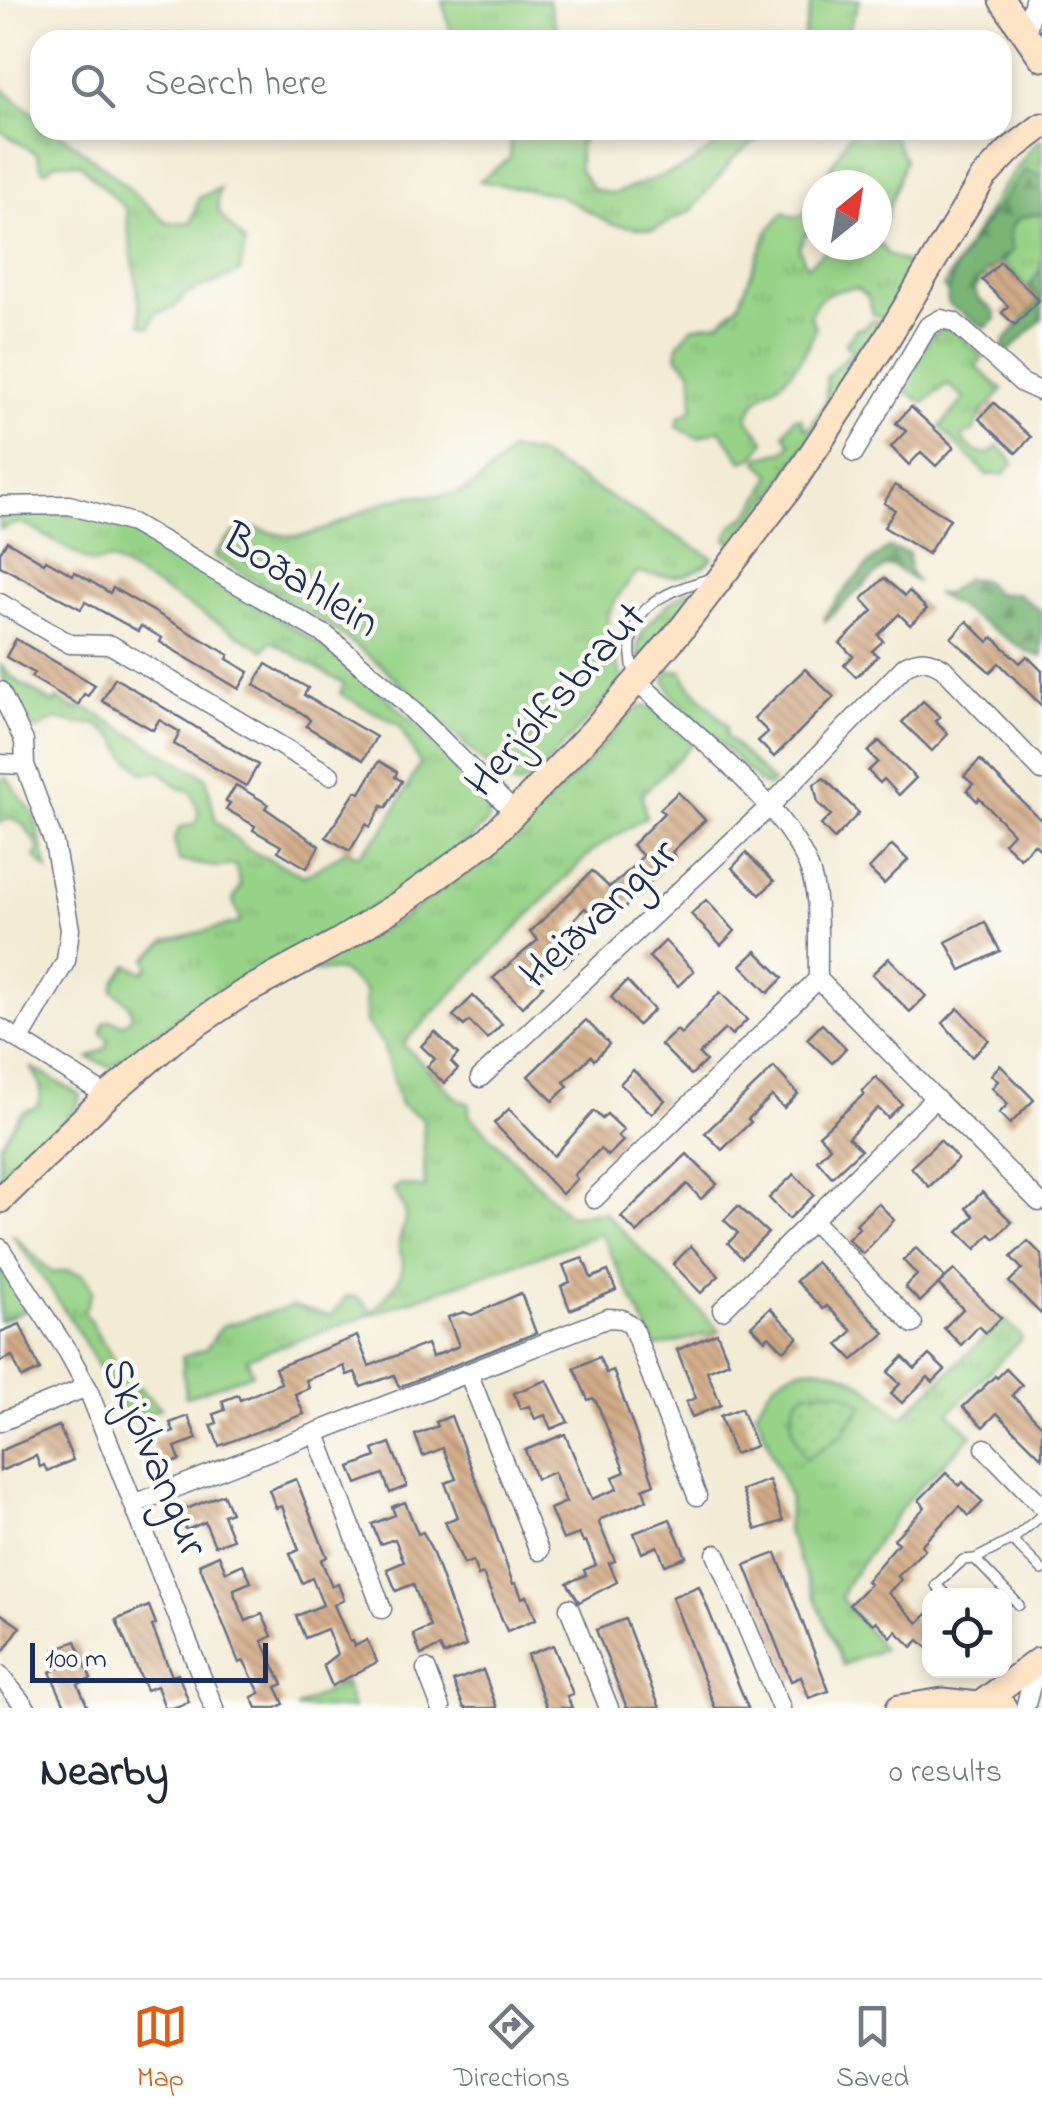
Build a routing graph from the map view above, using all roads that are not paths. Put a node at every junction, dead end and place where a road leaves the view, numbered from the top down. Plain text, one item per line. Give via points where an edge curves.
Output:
1 (1002, 0) edge
2 (1034, 0) edge
3 (1026, 35) junction
4 (1042, 58) edge
5 (1042, 126) edge
6 (1042, 392) edge
7 (854, 453) dead end
8 (0, 506) edge
9 (724, 574) junction
10 (0, 603) edge
11 (637, 681) junction
12 (0, 690) edge
13 (0, 764) edge
14 (25, 765) junction
15 (1042, 771) edge
16 (330, 775) dead end
17 (770, 806) junction
18 (514, 812) junction
19 (818, 979) junction
20 (0, 1028) edge
21 (20, 1039) junction
22 (480, 1078) dead end
23 (107, 1096) junction
24 (935, 1098) junction
25 (0, 1200) edge
26 (594, 1200) dead end
27 (1039, 1202) dead end
28 (812, 1220) junction
29 (0, 1248) edge
30 (722, 1310) dead end
31 (913, 1324) dead end
32 (469, 1375) junction
33 (86, 1387) junction
34 (0, 1422) edge
35 (316, 1434) junction
36 (985, 1448) dead end
37 (697, 1496) dead end
38 (134, 1504) junction
39 (1042, 1506) edge
40 (1042, 1516) edge
41 (1012, 1540) junction
42 (539, 1551) dead end
43 (716, 1554) dead end
44 (976, 1558) junction
45 (1042, 1570) edge
46 (939, 1588) edge
47 (1019, 1605) dead end
48 (382, 1608) dead end
49 (569, 1608) dead end
50 (1040, 1658) edge
51 (426, 1669) dead end
52 (0, 1675) edge
53 (993, 1705) edge
54 (26, 1708) edge
55 (214, 1708) edge
56 (441, 1708) edge
57 (609, 1708) edge
58 (780, 1708) edge
59 (899, 1708) edge
60 (1025, 1708) edge

1 - 3 street
2 - 3 street
3 - 4 street
5 - 9 street, Herjólfsbraut via 983,178 820,443
6 - 7 street via 1022,383 954,322 941,319 928,326
8 - 18 street, Boðahlein via 69,506 132,523 327,636 401,698
9 - 11 street, Herjólfsbraut
9 - 11 lane via 646,605 634,627
10 - 16 street via 70,644 111,645
11 - 17 street
11 - 18 street, Herjólfsbraut
12 - 14 street via 24,740
13 - 14 street
14 - 21 street via 54,843 70,929 66,961
15 - 17 street, Heiðvangur via 943,668 916,660
17 - 19 street via 807,864 817,902
17 - 22 street, Heiðvangur
18 - 23 street, Herjólfsbraut via 401,903 204,1018
19 - 24 street
19 - 26 street
20 - 21 street
21 - 23 street
23 - 25 street, Herjólfsbraut
24 - 27 street
24 - 28 street
28 - 30 street
28 - 31 street
29 - 33 street, Skjólvangur
32 - 35 street
32 - 37 street via 608,1318 622,1319 632,1326
32 - 42 street
33 - 34 street
33 - 38 street, Skjólvangur
35 - 38 street
35 - 48 street
36 - 39 street
38 - 55 street, Skjólvangur
40 - 41 lane
41 - 44 lane
41 - 45 lane
43 - 58 street
44 - 46 lane via 963,1560
44 - 47 lane
49 - 57 street
50 - 53 street
50 - 60 street
51 - 56 street
52 - 54 street
53 - 59 street via 944,1701

